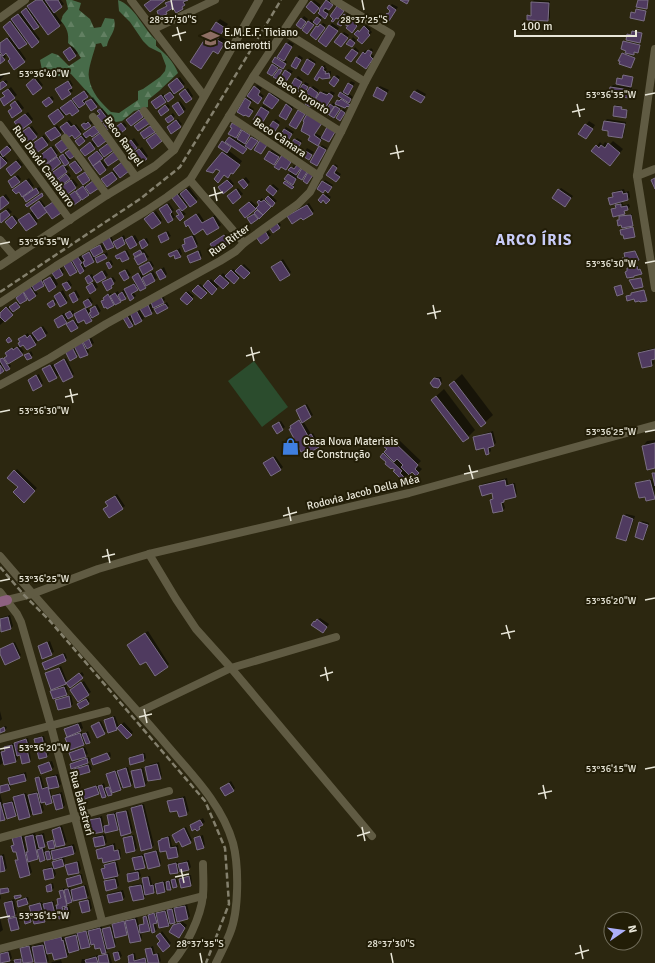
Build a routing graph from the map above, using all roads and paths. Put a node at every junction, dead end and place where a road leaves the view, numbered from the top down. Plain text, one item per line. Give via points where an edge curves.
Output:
1 (25, 0) edge
2 (131, 0) edge
3 (215, 0) edge
4 (260, 0) edge
5 (304, 0) edge
6 (334, 0) edge
7 (0, 18) edge
8 (154, 30) junction
9 (283, 31) junction
10 (655, 49) edge
11 (655, 52) edge
12 (253, 77) junction
13 (365, 82) junction
14 (204, 96) junction
15 (144, 111) dead end
16 (229, 116) junction
17 (93, 117) dead end
18 (0, 125) edge
19 (341, 132) junction
20 (64, 138) dead end
21 (174, 150) junction
22 (655, 169) edge
23 (319, 176) junction
24 (637, 176) junction
25 (136, 177) junction
26 (190, 180) junction
27 (107, 195) junction
28 (70, 220) junction
29 (0, 240) edge
30 (244, 243) junction
31 (14, 256) junction
32 (0, 266) edge
33 (654, 279) edge
34 (655, 288) edge
35 (0, 303) edge
36 (0, 385) edge
37 (655, 424) edge
38 (149, 554) junction
39 (0, 556) edge
40 (32, 594) junction
41 (2, 598) edge
42 (336, 637) dead end
43 (231, 668) junction
44 (107, 711) dead end
45 (139, 712) junction
46 (51, 726) junction
47 (0, 739) edge
48 (169, 791) dead end
49 (74, 818) junction
50 (372, 836) dead end
51 (0, 838) edge
52 (203, 864) dead end
53 (203, 896) junction
54 (102, 922) junction
55 (0, 949) edge
56 (172, 963) edge
57 (216, 963) edge

1 - 7 street
2 - 8 street
3 - 8 street
4 - 14 street
5 - 9 street
6 - 13 street, Rua Ritter via 391,34
8 - 14 street
9 - 12 street
9 - 13 street
10 - 11 street
11 - 24 street
12 - 16 street
12 - 19 street, Beco Toronto
13 - 19 street, Rua Ritter
14 - 21 street
15 - 21 street
16 - 23 street, Beco Câmara
16 - 26 street
17 - 25 street, Beco Rangel
18 - 28 street, Rua David Canabarro
19 - 23 street, Rua Ritter
20 - 27 street
21 - 25 street via 155,166
22 - 24 street
23 - 30 street, Rua Ritter via 310,192 298,204
24 - 33 street
25 - 27 street
26 - 30 street
26 - 35 street via 146,211
27 - 28 street
28 - 31 street
29 - 31 street
30 - 36 street, Rua Ritter via 220,261
31 - 32 street
33 - 34 street
37 - 38 street, Rodovia Jacob Della Méa via 409,493
38 - 40 street, Rodovia Jacob Della Méa via 98,569
38 - 43 street via 196,629
39 - 40 street
40 - 41 street, Rodovia Jacob Della Méa
40 - 45 street
41 - 46 street, Rua Balastreri via 21,622
42 - 43 street
43 - 45 street
43 - 50 street
44 - 46 street
45 - 57 street via 208,794 220,812 232,843 237,868 236,909 231,932
46 - 47 street
46 - 49 street, Rua Balastreri
48 - 49 street
49 - 51 street
49 - 54 street, Rua Balastreri
52 - 53 street
53 - 54 street
53 - 56 street via 194,926 181,952
54 - 55 street

